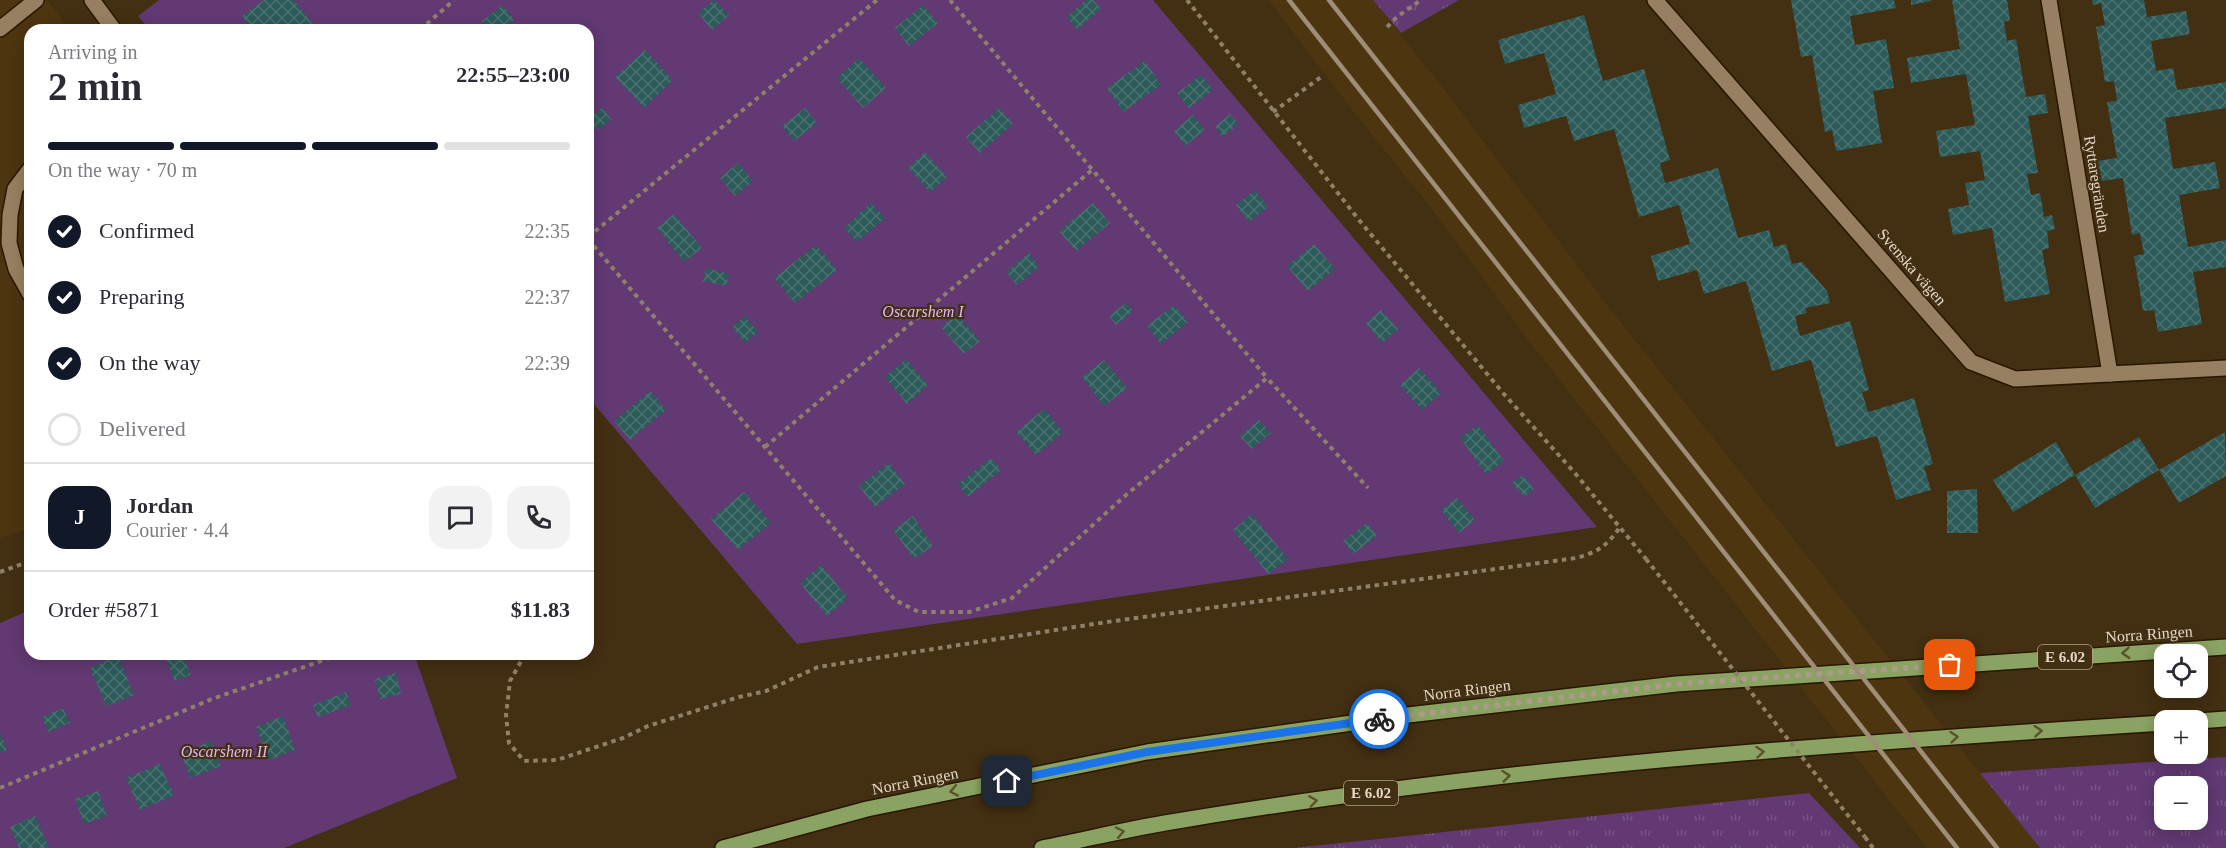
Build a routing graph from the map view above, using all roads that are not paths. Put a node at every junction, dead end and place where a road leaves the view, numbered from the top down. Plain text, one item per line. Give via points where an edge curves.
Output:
1 (36, 0) edge
2 (92, 0) edge
3 (1655, 0) edge
4 (2049, 0) edge
5 (110, 24) edge
6 (0, 29) edge
7 (24, 177) edge
8 (24, 283) edge
9 (2226, 368) edge
10 (2110, 374) junction
11 (2226, 647) edge
12 (2226, 719) edge
13 (2208, 720) edge
14 (2154, 724) edge
15 (723, 848) edge
16 (1042, 848) edge

1 - 6 street
2 - 5 street
3 - 10 street, Svenska vägen via 1971,362 2015,379
4 - 10 street, Ryttaregränden
7 - 8 street via 15,189 9,243
9 - 10 street, Svenska vägen
11 -> 15 main road, Norra Ringen / E 6.02 via 1676,684 1408,715 1147,752 867,809
12 - 13 main road
16 -> 14 main road, E 6.02 via 1163,823 1450,782 1702,757

